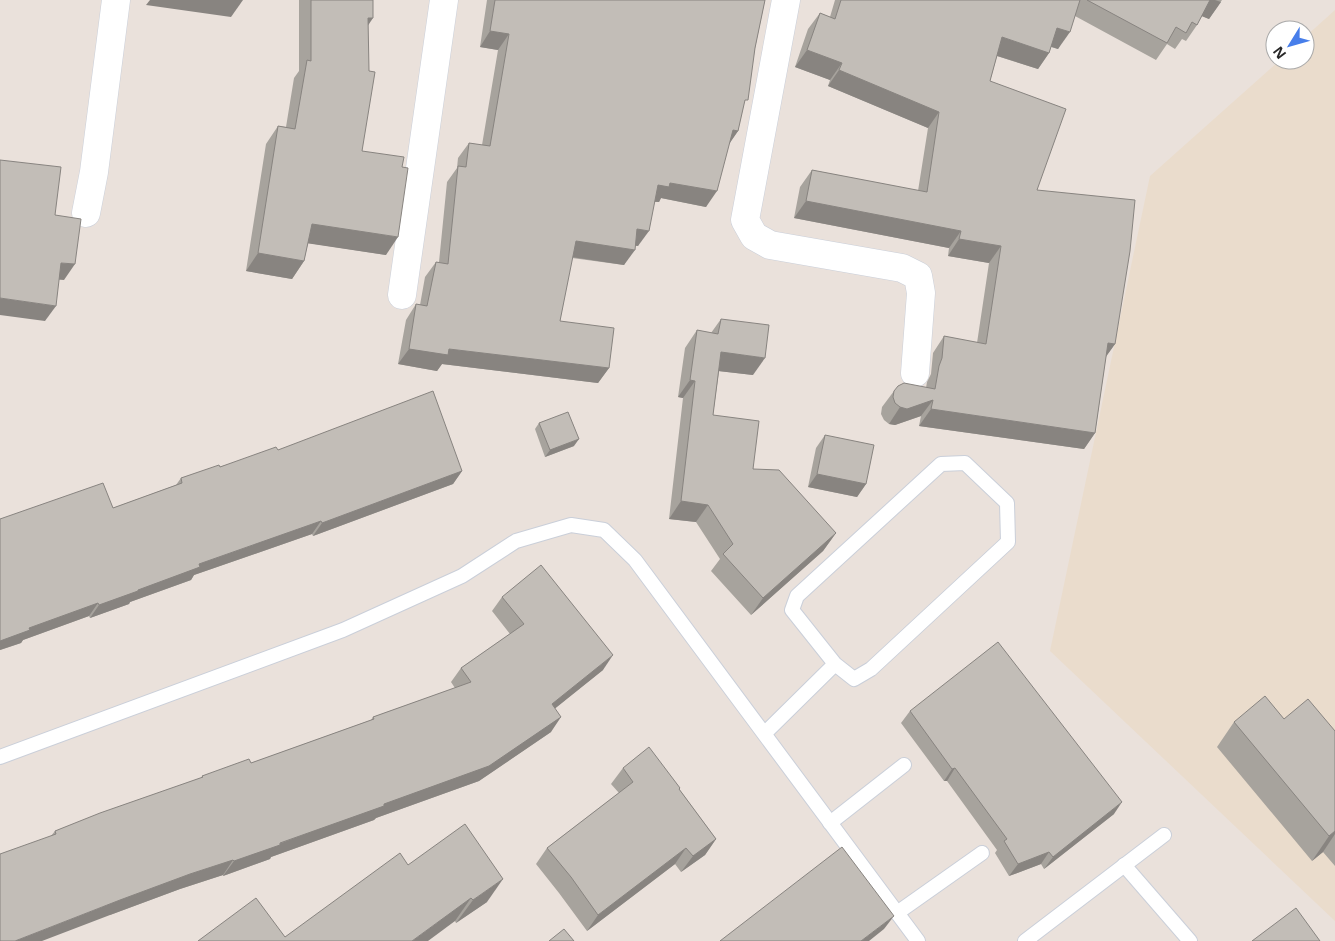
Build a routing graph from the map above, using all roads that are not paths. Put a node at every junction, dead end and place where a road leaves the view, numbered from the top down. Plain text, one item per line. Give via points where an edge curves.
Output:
1 (116, 0) edge
2 (444, 0) edge
3 (786, 0) edge
4 (86, 214) dead end
5 (402, 294) dead end
6 (915, 373) dead end
7 (835, 664) junction
8 (765, 733) junction
9 (0, 756) edge
10 (904, 765) dead end
11 (830, 823) junction
12 (1164, 835) dead end
13 (982, 853) dead end
14 (1124, 866) junction
15 (897, 913) junction
16 (1044, 935) edge
17 (918, 941) edge
18 (1025, 941) edge
19 (1190, 941) edge

1 - 4 street
2 - 5 street
3 - 6 street via 745,220 754,236 770,245 902,268 918,276 921,293
7 - 7 lane via 792,610 797,596 941,464 965,463 1007,503 1008,542 871,669 854,680
7 - 8 lane
8 - 9 lane via 635,560 604,530 571,525 516,541 462,576 343,630
8 - 11 lane
10 - 11 lane
11 - 15 lane
12 - 14 lane
13 - 15 lane
14 - 16 lane
14 - 19 lane
15 - 17 lane
16 - 18 lane

